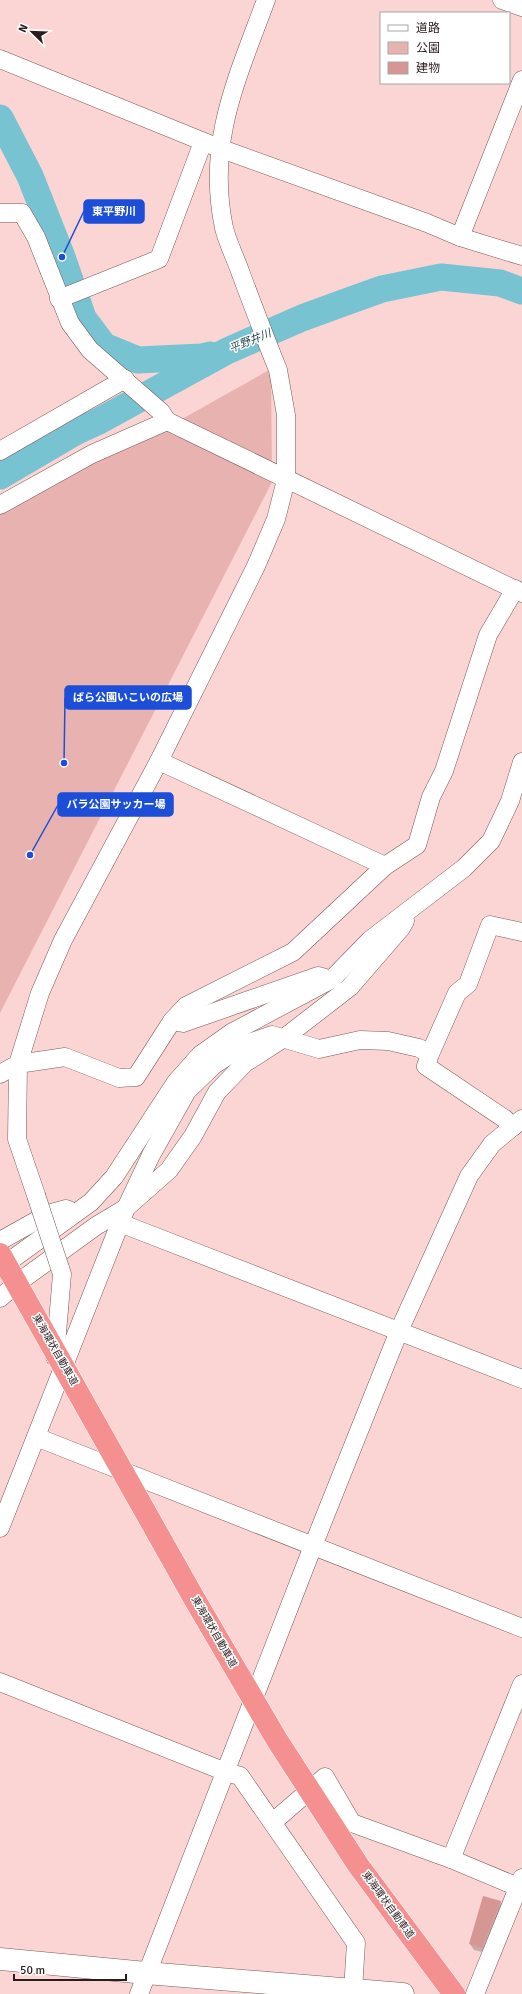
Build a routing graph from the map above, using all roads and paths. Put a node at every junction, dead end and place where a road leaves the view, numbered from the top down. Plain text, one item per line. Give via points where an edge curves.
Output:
1 (266, 0) edge
2 (502, 0) edge
3 (522, 7) edge
4 (0, 59) edge
5 (522, 80) edge
6 (211, 145) junction
7 (0, 213) edge
8 (460, 237) junction
9 (522, 256) edge
10 (64, 297) junction
11 (127, 381) junction
12 (164, 417) junction
13 (0, 451) edge
14 (286, 480) junction
15 (0, 505) edge
16 (518, 591) edge
17 (159, 761) junction
18 (522, 762) edge
19 (385, 866) junction
20 (411, 910) junction
21 (522, 932) edge
22 (332, 979) junction
23 (172, 1021) junction
24 (284, 1038) junction
25 (430, 1054) junction
26 (18, 1064) junction
27 (0, 1074) edge
28 (182, 1087) junction
29 (517, 1123) edge
30 (75, 1213) junction
31 (123, 1216) junction
32 (0, 1241) edge
33 (0, 1254) edge
34 (0, 1268) edge
35 (0, 1298) edge
36 (399, 1330) junction
37 (522, 1379) edge
38 (51, 1398) junction
39 (36, 1437) junction
40 (0, 1528) edge
41 (313, 1546) junction
42 (522, 1628) edge
43 (0, 1682) edge
44 (522, 1684) edge
45 (226, 1772) junction
46 (273, 1822) junction
47 (451, 1859) junction
48 (520, 1883) edge
49 (0, 1959) edge
50 (146, 1973) junction
51 (353, 1990) junction
52 (139, 1994) edge
53 (403, 1994) edge
54 (454, 1994) edge
55 (475, 1994) edge

1 - 6 street via 224,121
2 - 3 street
4 - 6 street
5 - 8 street
6 - 8 street via 428,223
6 - 10 street via 159,259
6 - 14 street via 225,230 278,370 286,415
7 - 10 street via 22,213
8 - 9 street
10 - 11 street via 70,323 90,350
11 - 12 street
11 - 13 street
12 - 14 street
12 - 15 street
14 - 16 street
14 - 17 street via 276,519 256,566
16 - 19 street via 488,635 444,771 431,797 417,845
17 - 19 street
17 - 26 street via 64,940 40,993
18 - 20 street via 510,801 491,841 464,868
19 - 23 street via 293,952 186,1006
20 - 22 street via 370,940
20 - 24 street via 401,928 350,987
21 - 25 street via 490,925 468,984 457,993
22 - 23 street via 318,976 183,1023
22 - 28 street via 231,1033 200,1055
23 - 26 street via 136,1077 119,1078 65,1057
24 - 25 street via 319,1049 360,1040 388,1041 419,1048
24 - 28 street via 272,1035 246,1044
24 - 31 street via 245,1064 217,1092 193,1136 169,1170
25 - 29 street via 426,1066 505,1119
26 - 27 street
26 - 38 street, bridge via 17,1139 62,1274
28 - 30 street via 114,1177 91,1202
28 - 31 street
29 - 36 street via 492,1144 469,1176
30 - 32 street via 66,1210 48,1214
30 - 34 street
31 - 35 street via 90,1231
31 - 36 street
31 - 38 street
33 - 54 highway, 東海環状自動車道, bridge via 277,1740 358,1865
36 - 37 street
36 - 41 street
38 - 39 street
39 - 40 street
39 - 41 street
41 - 42 street
41 - 45 street
43 - 45 street
44 - 47 street
45 - 46 street via 240,1776
45 - 50 street
46 - 47 street via 325,1777 352,1823
46 - 51 street via 356,1943
47 - 48 street
48 - 55 street
49 - 50 street
50 - 51 street
50 - 52 street
51 - 53 street

